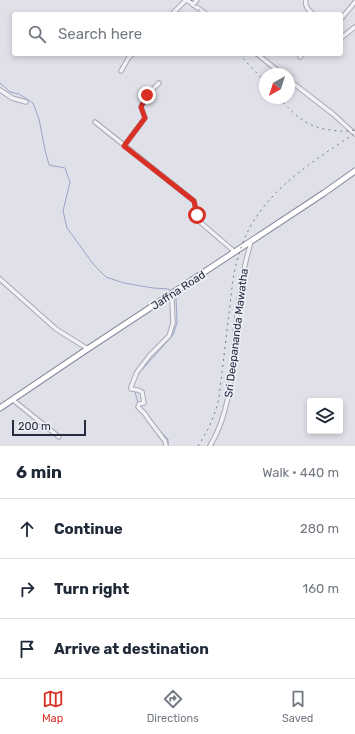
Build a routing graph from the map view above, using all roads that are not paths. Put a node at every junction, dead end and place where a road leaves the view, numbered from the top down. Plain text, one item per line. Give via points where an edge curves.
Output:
1 (186, 0) edge
2 (306, 0) edge
3 (195, 2) edge
4 (355, 2) edge
5 (174, 12) edge
6 (204, 12) edge
7 (311, 12) edge
8 (343, 17) edge
9 (355, 27) edge
10 (343, 36) edge
11 (130, 56) edge
12 (260, 56) edge
13 (274, 68) edge
14 (121, 71) dead end
15 (159, 83) dead end
16 (295, 85) edge
17 (0, 90) edge
18 (26, 102) dead end
19 (95, 122) dead end
20 (355, 134) edge
21 (124, 146) junction
22 (355, 171) edge
23 (251, 241) junction
24 (235, 252) junction
25 (0, 279) edge
26 (171, 294) junction
27 (88, 349) junction
28 (13, 400) junction
29 (0, 408) edge
30 (60, 436) dead end
31 (166, 446) edge
32 (210, 446) edge

1 - 3 street
1 - 5 street
2 - 7 street
3 - 6 street
4 - 8 street
9 - 10 street
11 - 14 street
12 - 13 street
15 - 21 street via 147,95 141,107 145,118
16 - 20 street
17 - 18 street via 12,98
19 - 21 street
21 - 24 street via 194,201 200,222
22 - 23 highway, Jaffna Road
23 - 24 highway, Jaffna Road
23 - 32 street, Sri Deepananda Mawatha via 241,286 226,410
24 - 26 highway, Jaffna Road
25 - 27 street via 56,329
26 - 27 highway, Jaffna Road
26 - 31 street via 173,323 169,336 146,361 131,387 142,392 144,403 138,407 165,441
27 - 28 highway, Jaffna Road
28 - 29 highway, Jaffna Road
28 - 30 street

